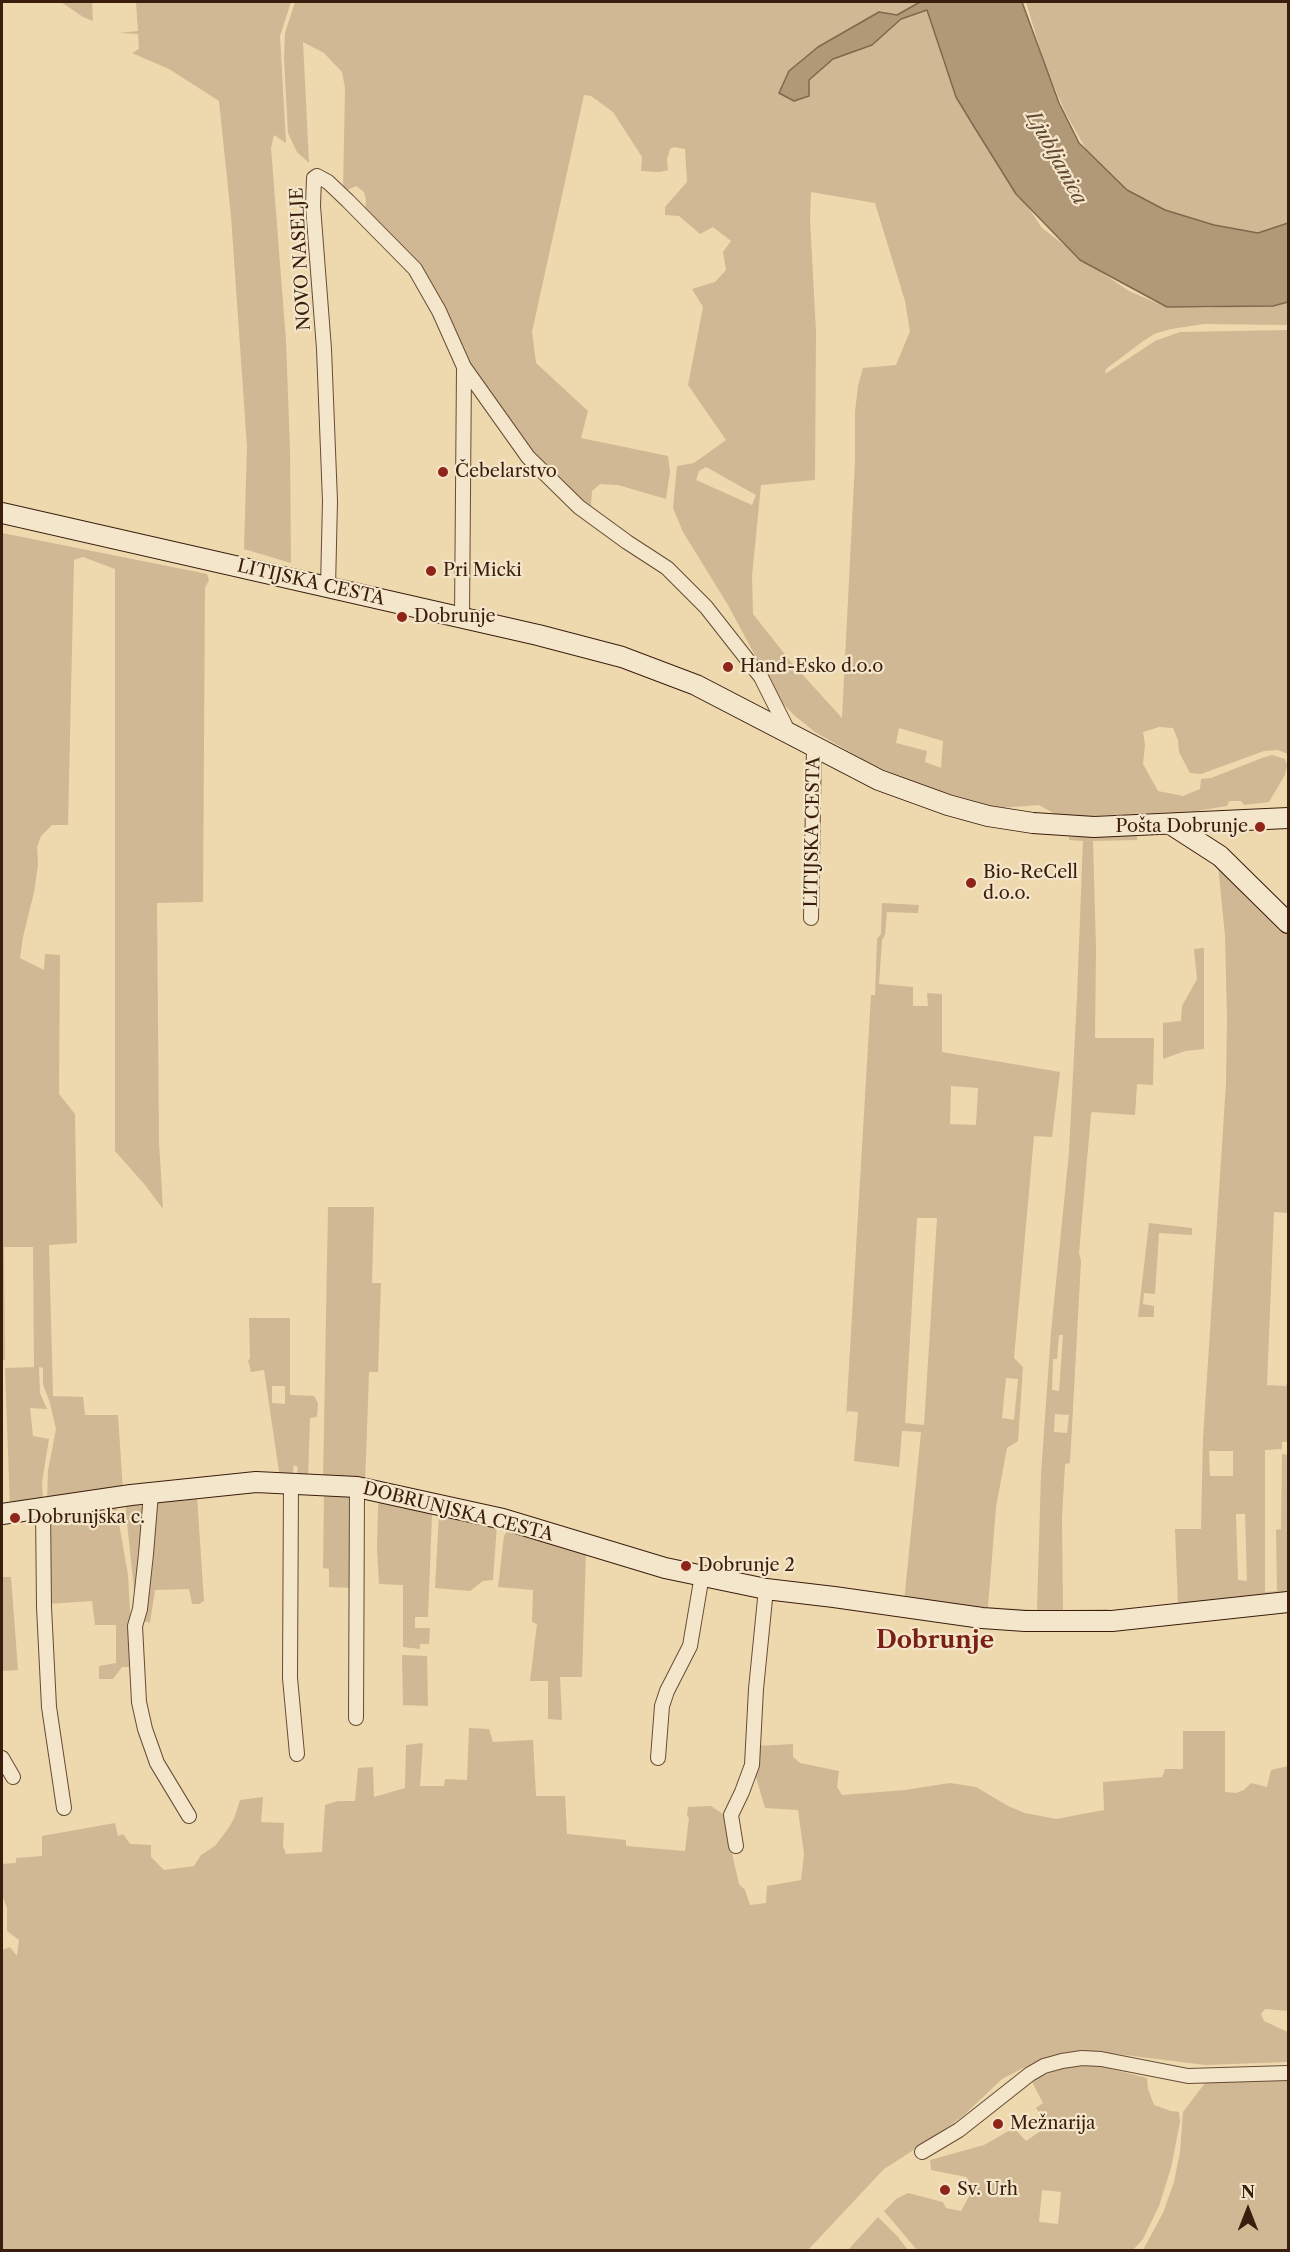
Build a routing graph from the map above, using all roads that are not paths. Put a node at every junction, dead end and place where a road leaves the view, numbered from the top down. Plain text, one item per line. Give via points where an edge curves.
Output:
1 (464, 367) junction
2 (2, 513) edge
3 (328, 586) junction
4 (462, 617) junction
5 (789, 733) junction
6 (814, 747) junction
7 (1288, 818) edge
8 (1172, 825) junction
9 (811, 918) dead end
10 (1288, 922) edge
11 (291, 1483) junction
12 (357, 1487) junction
13 (151, 1492) junction
14 (43, 1508) junction
15 (2, 1514) edge
16 (702, 1575) junction
17 (766, 1589) junction
18 (1288, 1602) edge
19 (356, 1718) dead end
20 (297, 1754) dead end
21 (2, 1758) edge
22 (658, 1758) dead end
23 (13, 1777) dead end
24 (64, 1808) dead end
25 (189, 1816) dead end
26 (736, 1846) dead end
27 (1288, 2073) edge
28 (922, 2152) dead end

1 - 3 street, NOVO NASELJE via 440,311 415,269 328,182 315,177 329,483
1 - 4 street, NOVO NASELJE
1 - 5 street, NOVO NASELJE via 523,450 558,488 592,517 667,568 706,607 761,677
2 - 3 street, LITIJSKA CESTA
3 - 4 street, LITIJSKA CESTA
4 - 5 street, LITIJSKA CESTA via 650,666
5 - 6 street, LITIJSKA CESTA
6 - 8 street, LITIJSKA CESTA via 879,780 988,816 1062,826
6 - 9 street, LITIJSKA CESTA
7 - 8 street, LITIJSKA CESTA
8 - 10 street via 1233,867
11 - 12 street, DOBRUNJSKA CESTA
11 - 13 street, DOBRUNJSKA CESTA via 256,1482
11 - 20 street via 290,1678
12 - 16 street, DOBRUNJSKA CESTA via 503,1519 664,1568
12 - 19 street
13 - 14 street, DOBRUNJSKA CESTA
13 - 25 street via 144,1576 135,1626 140,1702 155,1757
14 - 15 street, DOBRUNJSKA CESTA
14 - 24 street via 49,1707
16 - 17 street, DOBRUNJSKA CESTA
16 - 22 street via 690,1646 662,1706
17 - 18 street, DOBRUNJSKA CESTA via 1025,1621 1146,1618
17 - 26 street via 752,1765 730,1815
21 - 23 street
27 - 28 street via 1188,2076 1101,2059 1062,2061 1030,2074 959,2130

